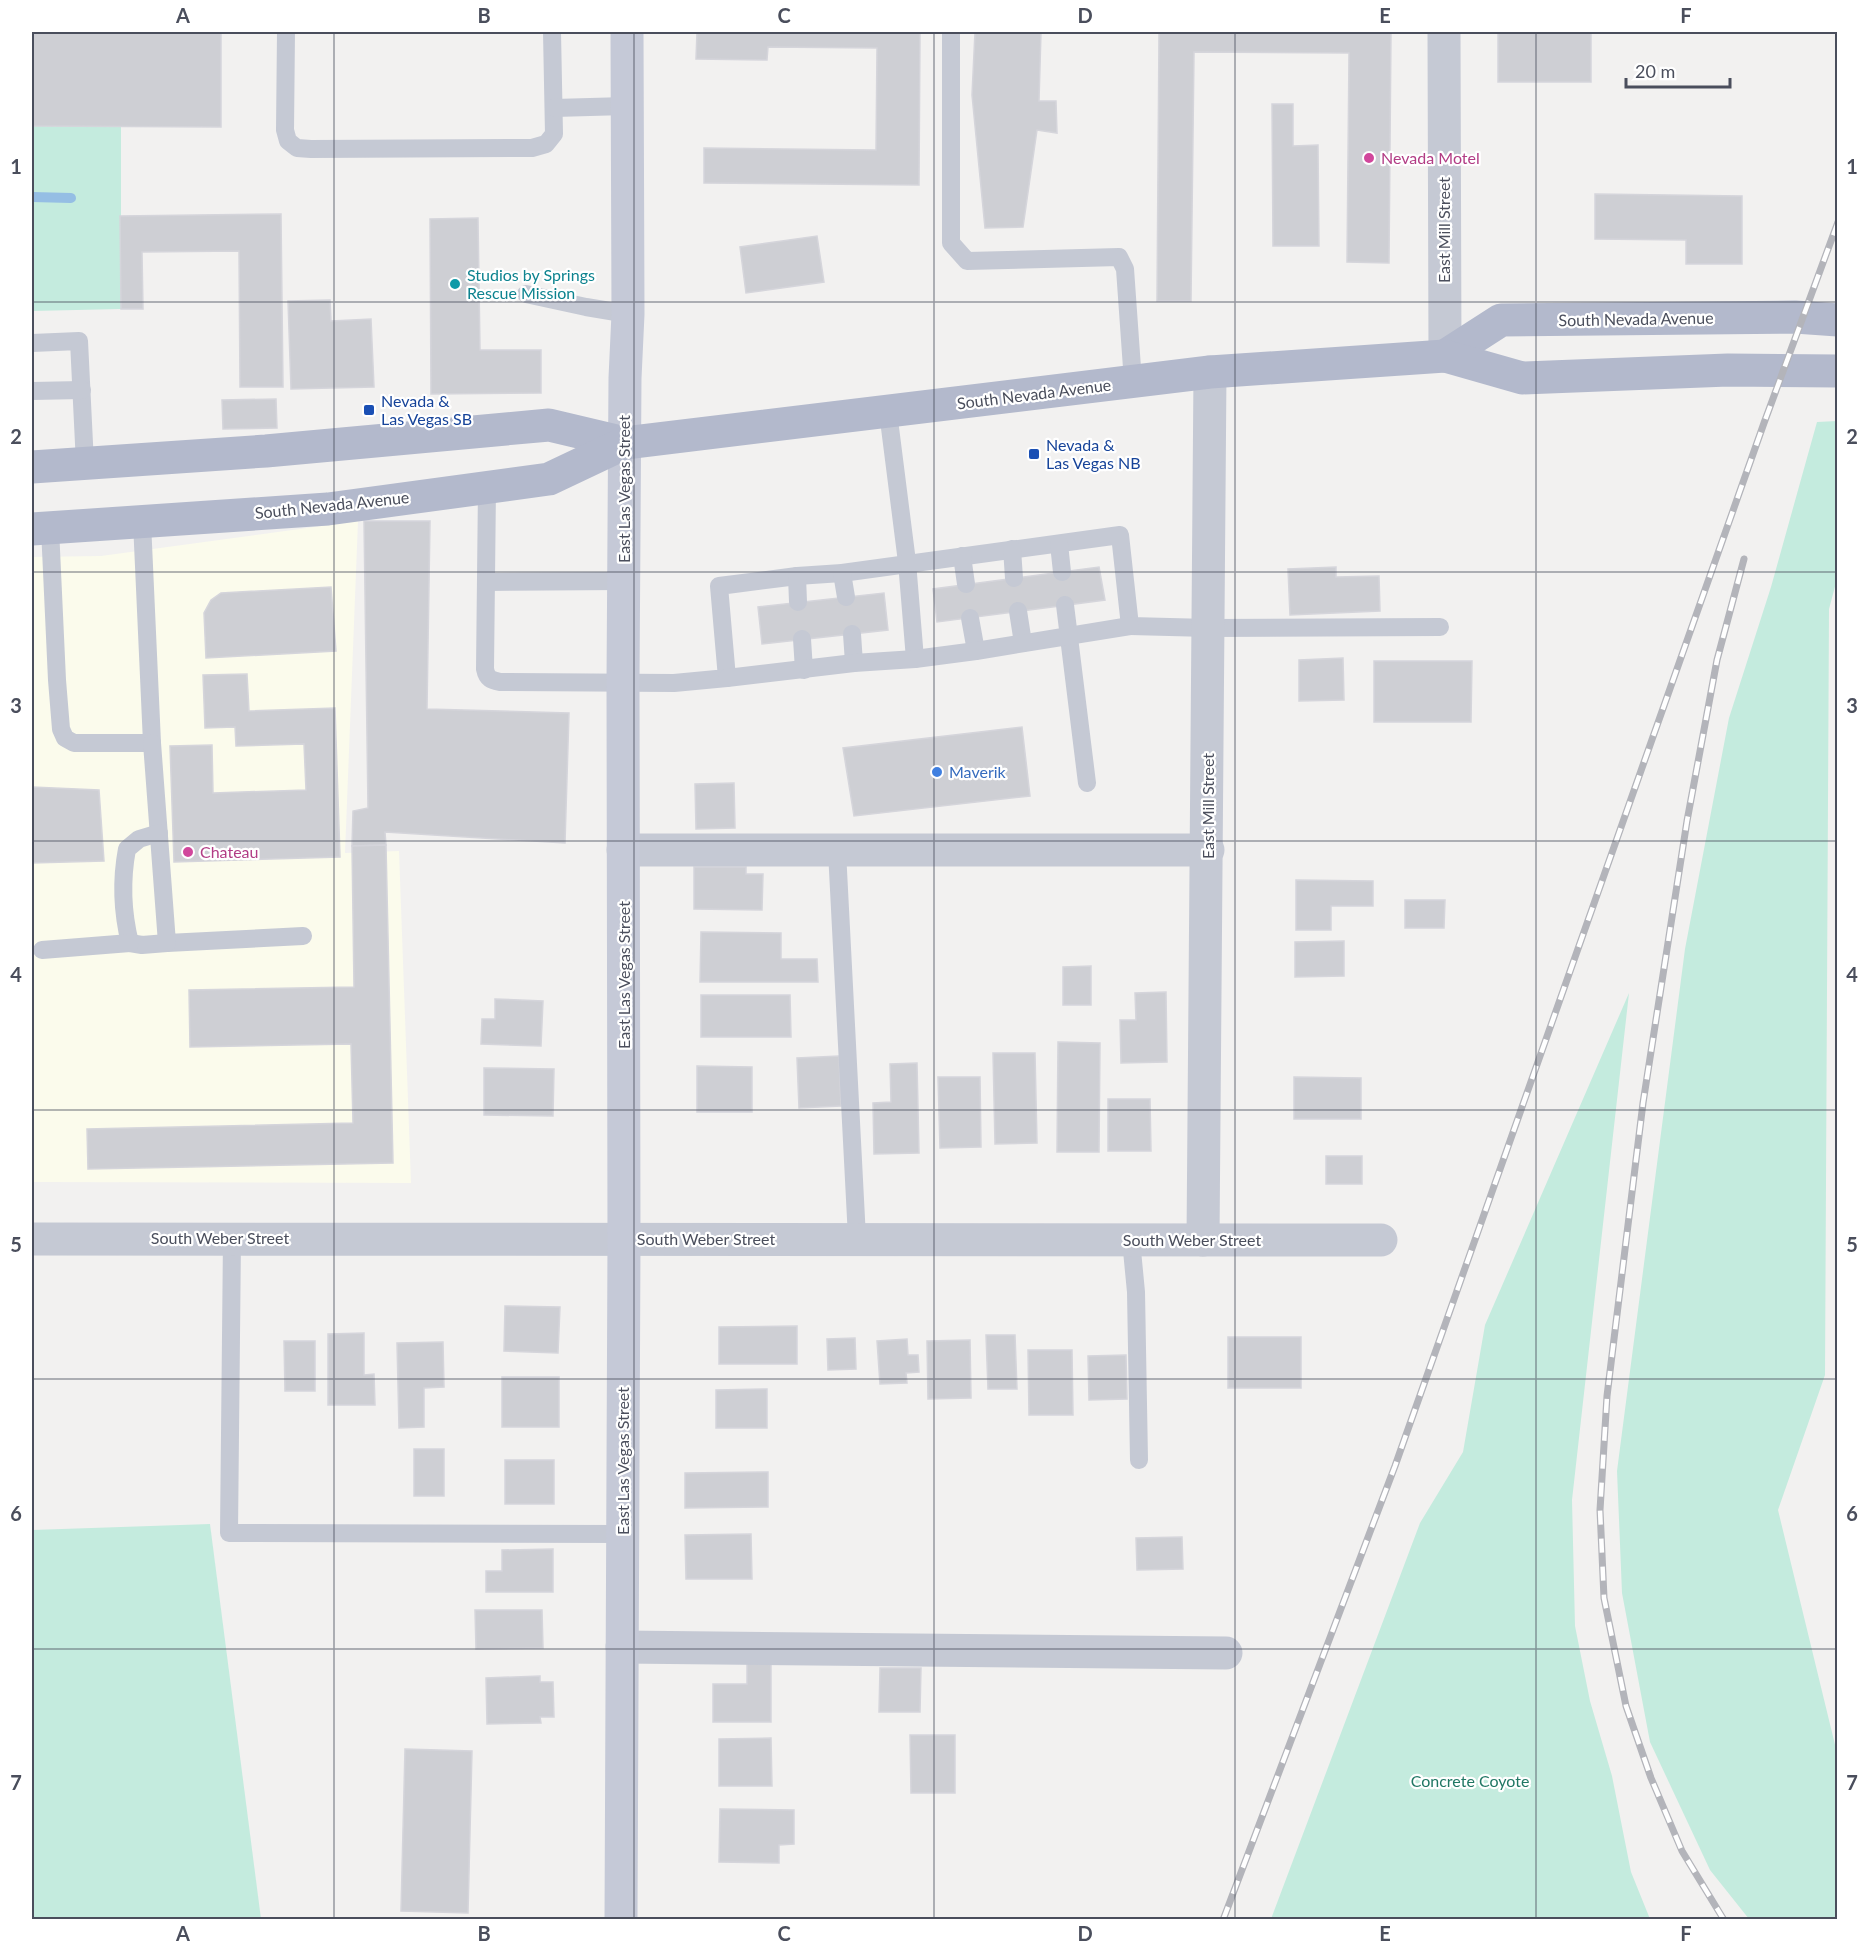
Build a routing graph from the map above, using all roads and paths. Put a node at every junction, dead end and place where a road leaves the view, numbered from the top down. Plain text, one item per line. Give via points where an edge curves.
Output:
1 (286, 32) edge
2 (552, 32) edge
3 (627, 32) edge
4 (951, 32) edge
5 (1444, 32) edge
6 (626, 106) junction
7 (554, 108) junction
8 (526, 294) dead end
9 (628, 314) junction
10 (1838, 320) edge
11 (32, 343) edge
12 (1445, 356) junction
13 (1838, 371) edge
14 (1210, 372) junction
15 (1133, 382) junction
16 (82, 390) junction
17 (32, 392) edge
18 (888, 412) junction
19 (625, 443) junction
20 (85, 464) junction
21 (32, 467) edge
22 (487, 487) junction
23 (141, 522) junction
24 (41, 529) edge
25 (1059, 544) junction
26 (1012, 549) junction
27 (962, 556) junction
28 (908, 562) junction
29 (1062, 572) dead end
30 (842, 573) junction
31 (797, 576) junction
32 (1014, 578) dead end
33 (624, 581) junction
34 (486, 582) junction
35 (966, 584) dead end
36 (846, 597) dead end
37 (798, 602) dead end
38 (1065, 605) dead end
39 (1018, 612) dead end
40 (970, 618) dead end
41 (1130, 626) junction
42 (1440, 627) dead end
43 (1209, 628) junction
44 (852, 634) dead end
45 (1068, 636) junction
46 (802, 639) dead end
47 (1023, 643) junction
48 (976, 651) junction
49 (915, 659) junction
50 (854, 663) junction
51 (804, 670) junction
52 (727, 678) junction
53 (623, 681) junction
54 (152, 742) junction
55 (1087, 783) dead end
56 (159, 833) junction
57 (623, 850) junction
58 (1208, 850) junction
59 (837, 851) junction
60 (303, 936) dead end
61 (130, 943) junction
62 (167, 943) junction
63 (42, 950) dead end
64 (232, 1238) junction
65 (856, 1238) junction
66 (32, 1239) edge
67 (624, 1240) junction
68 (1131, 1240) junction
69 (1203, 1240) junction
70 (1381, 1240) dead end
71 (1139, 1460) dead end
72 (623, 1534) junction
73 (622, 1647) junction
74 (1226, 1653) dead end
75 (621, 1920) edge

1 - 7 lane via 285,130 288,141 297,148 532,148 546,144 554,134
2 - 7 lane
3 - 6 street, East Las Vegas Street
4 - 15 lane via 951,243 968,261 1119,257 1125,269
5 - 12 street, East Mill Street
6 - 7 lane
6 - 9 street, East Las Vegas Street
8 - 9 lane
9 - 19 street, East Las Vegas Street
10 - 12 main road, South Nevada Avenue via 1501,320
11 - 16 lane via 79,341
12 - 13 main road, South Nevada Avenue via 1522,378 1728,370
12 - 14 main road, South Nevada Avenue
14 - 15 main road, South Nevada Avenue
14 - 43 street, East Mill Street
15 - 18 main road, South Nevada Avenue
16 - 17 lane
16 - 20 lane
18 - 19 main road, South Nevada Avenue
18 - 28 lane
19 - 20 main road, South Nevada Avenue via 549,425 266,452
19 - 22 main road, South Nevada Avenue via 549,479
19 - 33 street, East Las Vegas Street
20 - 21 main road, South Nevada Avenue
22 - 23 main road, South Nevada Avenue via 328,508
22 - 34 lane
23 - 24 main road, South Nevada Avenue
23 - 54 lane
24 - 54 lane via 65,738 74,743
25 - 26 lane
25 - 29 lane
25 - 41 lane via 1120,535
26 - 27 lane
26 - 32 lane
27 - 28 lane
27 - 35 lane
28 - 30 lane
28 - 49 lane
30 - 31 lane
30 - 36 lane
31 - 37 lane
31 - 52 lane via 719,586
33 - 34 lane
33 - 53 street, East Las Vegas Street
34 - 53 lane via 485,669 491,680
38 - 45 lane
39 - 47 lane
40 - 48 lane
41 - 43 lane
41 - 45 lane
42 - 43 lane
43 - 58 street, East Mill Street
44 - 50 lane
45 - 47 lane
45 - 55 lane
46 - 51 lane
47 - 48 lane
48 - 49 lane
49 - 50 lane
50 - 51 lane
51 - 52 lane
52 - 53 lane via 674,683
53 - 57 street, East Las Vegas Street
54 - 56 lane
56 - 61 lane via 139,839 127,849 122,876
56 - 62 lane
57 - 59 street
57 - 67 street, East Las Vegas Street
58 - 59 street
58 - 69 street, East Mill Street
59 - 65 lane
60 - 62 lane
61 - 62 lane
61 - 63 lane
64 - 66 street, South Weber Street
64 - 67 street, South Weber Street
64 - 72 lane via 229,1533
65 - 67 street, South Weber Street
65 - 68 street, South Weber Street
67 - 72 street, East Las Vegas Street
68 - 69 street, South Weber Street
68 - 71 lane via 1136,1292
69 - 70 street, South Weber Street
72 - 73 street, East Las Vegas Street
73 - 74 street
73 - 75 street, East Las Vegas Street

